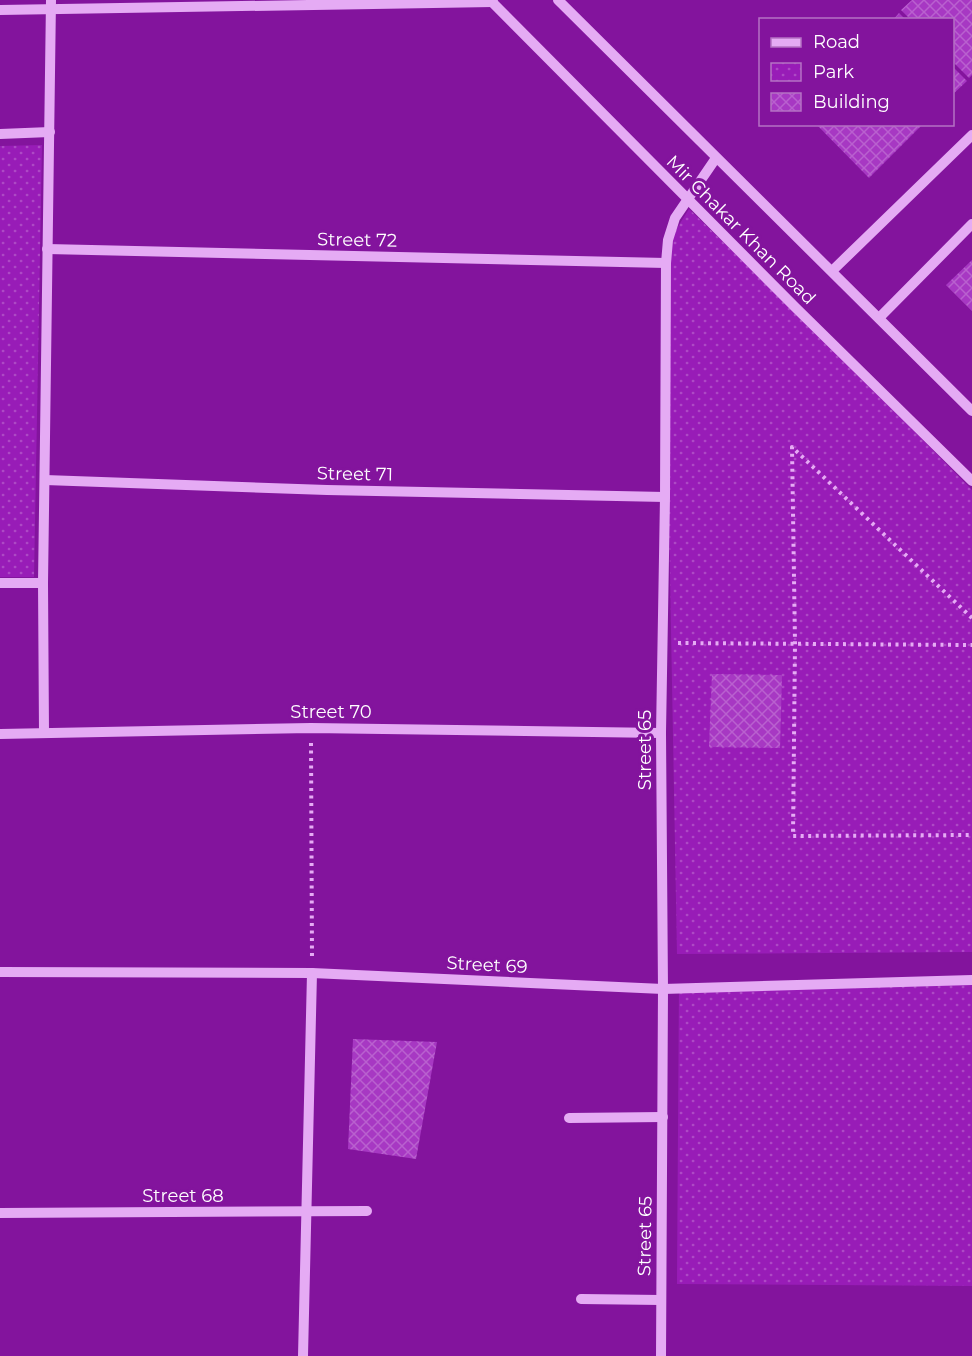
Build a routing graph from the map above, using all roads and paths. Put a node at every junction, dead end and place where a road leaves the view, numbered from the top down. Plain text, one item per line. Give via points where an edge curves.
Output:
1 (558, 0) edge
2 (491, 1) edge
3 (51, 5) edge
4 (0, 10) edge
5 (50, 132) junction
6 (0, 134) edge
7 (972, 135) edge
8 (716, 158) junction
9 (687, 199) junction
10 (972, 224) edge
11 (47, 249) junction
12 (666, 263) junction
13 (832, 271) junction
14 (879, 318) junction
15 (972, 411) edge
16 (45, 480) junction
17 (972, 481) edge
18 (665, 497) junction
19 (0, 583) edge
20 (43, 583) junction
21 (972, 618) edge
22 (662, 643) junction
23 (795, 643) junction
24 (972, 645) edge
25 (311, 728) junction
26 (44, 733) junction
27 (661, 733) junction
28 (0, 734) edge
29 (972, 835) edge
30 (0, 972) edge
31 (312, 973) junction
32 (972, 980) edge
33 (663, 989) junction
34 (663, 1117) junction
35 (569, 1118) dead end
36 (367, 1211) dead end
37 (306, 1212) junction
38 (0, 1213) edge
39 (581, 1299) dead end
40 (661, 1300) junction
41 (303, 1356) edge
42 (661, 1356) edge

1 - 8 street, Mir Chakar Khan Road
2 - 3 street
2 - 9 street, Mir Chakar Khan Road
3 - 4 street
3 - 5 street
5 - 6 street
5 - 11 street
7 - 13 street
8 - 9 street, Street 65
8 - 13 street, Mir Chakar Khan Road
9 - 12 street, Street 65 via 671,229
9 - 17 street, Mir Chakar Khan Road
10 - 14 street
11 - 12 street, Street 72
11 - 16 street
12 - 18 street, Street 65
13 - 14 street, Mir Chakar Khan Road
14 - 15 street, Mir Chakar Khan Road
16 - 18 street, Street 71
16 - 20 street
18 - 22 street, Street 65
19 - 20 street
20 - 26 street
21 - 23 path via 792,447
22 - 23 path
22 - 27 street, Street 65
23 - 24 path
23 - 29 path via 793,836
25 - 26 street, Street 70
25 - 27 street, Street 70
25 - 31 path
26 - 28 street, Street 70
27 - 33 street, Street 65
30 - 31 street, Street 69
31 - 33 street, Street 69
31 - 37 street
32 - 33 street, Street 69
33 - 34 street, Street 65
34 - 35 street
34 - 40 street, Street 65
36 - 37 street, Street 68
37 - 38 street, Street 68
37 - 41 street
39 - 40 street
40 - 42 street, Street 65

